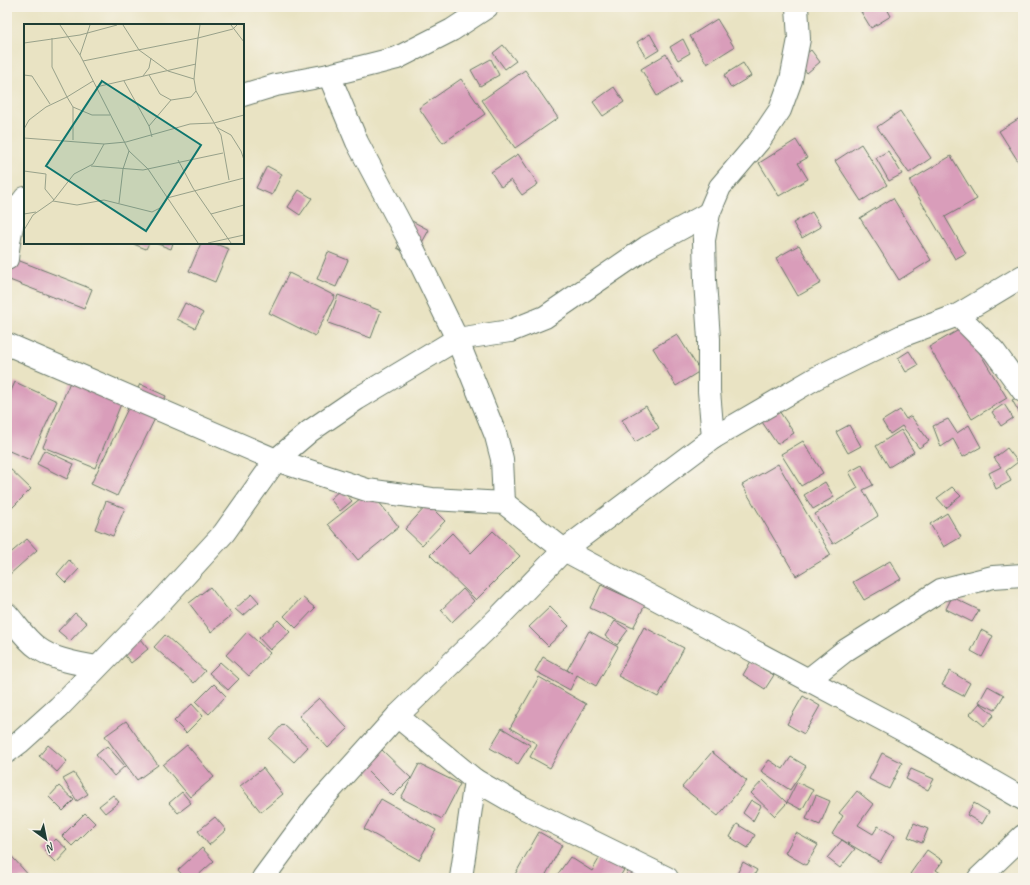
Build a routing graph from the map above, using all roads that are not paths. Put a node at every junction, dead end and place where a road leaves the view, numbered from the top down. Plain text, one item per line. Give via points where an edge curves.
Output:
1 (486, 7) edge
2 (797, 7) edge
3 (329, 75) junction
4 (244, 95) edge
5 (24, 199) edge
6 (709, 213) junction
7 (7, 259) edge
8 (1023, 276) edge
9 (958, 315) junction
10 (457, 339) junction
11 (7, 344) edge
12 (1023, 391) edge
13 (713, 438) junction
14 (276, 460) junction
15 (504, 503) junction
16 (564, 550) junction
17 (1023, 575) edge
18 (7, 614) edge
19 (96, 667) junction
20 (808, 680) junction
21 (396, 716) junction
22 (7, 752) edge
23 (475, 780) junction
24 (1023, 800) edge
25 (1023, 836) edge
26 (263, 878) edge
27 (462, 878) edge
28 (667, 878) edge
29 (979, 878) edge

1 - 3 street via 452,30 397,58
2 - 6 street via 799,39 780,110 759,141 720,187
3 - 4 street via 276,85
3 - 10 street via 357,142
5 - 7 street via 20,203 10,235
6 - 10 street via 647,247 544,317 510,331
6 - 13 street via 704,240
8 - 9 street
9 - 12 street via 994,351
9 - 13 street via 904,335 816,378
10 - 14 street via 357,399 310,431
10 - 15 street via 496,436 502,459
11 - 14 street
13 - 16 street
14 - 15 street via 367,490 432,499
14 - 19 street via 224,533
15 - 16 street
16 - 20 street
16 - 21 street
17 - 20 street via 993,578 941,590 846,650
18 - 19 street via 38,649 62,659
19 - 22 street via 59,707
20 - 24 street via 910,734
21 - 23 street
21 - 26 street via 317,805
23 - 27 street
23 - 28 street via 522,807
25 - 29 street

